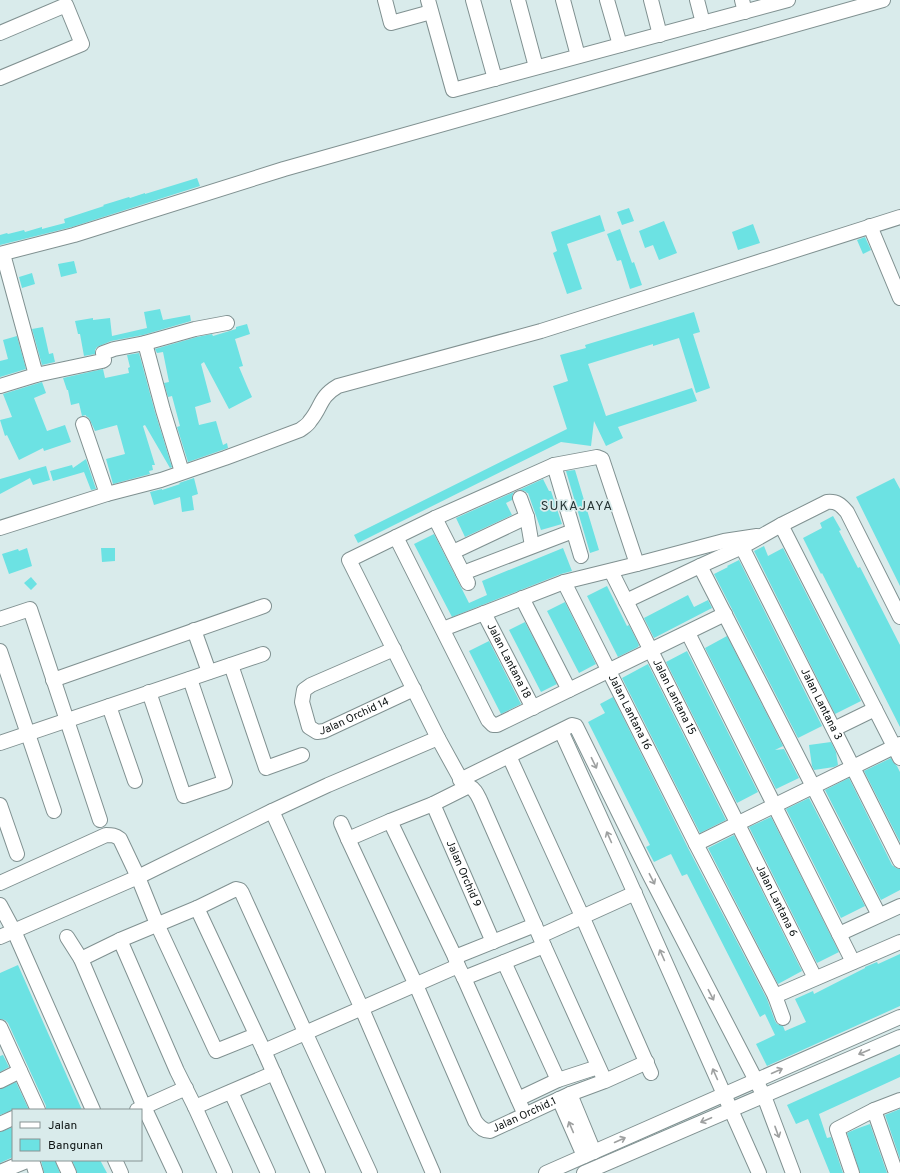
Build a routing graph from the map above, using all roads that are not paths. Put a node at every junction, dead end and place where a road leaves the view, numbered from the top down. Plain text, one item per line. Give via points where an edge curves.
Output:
1 (384, 0) edge
2 (473, 0) edge
3 (518, 0) edge
4 (563, 0) edge
5 (607, 0) edge
6 (651, 0) edge
7 (697, 0) edge
8 (787, 0) edge
9 (883, 0) edge
10 (429, 6) edge
11 (743, 6) edge
12 (703, 23) junction
13 (0, 33) edge
14 (660, 35) junction
15 (620, 45) junction
16 (578, 56) junction
17 (536, 67) junction
18 (0, 78) edge
19 (495, 79) junction
20 (900, 217) edge
21 (870, 226) junction
22 (3, 259) edge
23 (900, 298) edge
24 (227, 323) dead end
25 (145, 342) junction
26 (36, 375) junction
27 (0, 386) edge
28 (83, 424) dead end
29 (554, 465) junction
30 (182, 472) junction
31 (107, 494) junction
32 (520, 498) dead end
33 (527, 517) junction
34 (435, 518) junction
35 (780, 525) junction
36 (0, 528) edge
37 (573, 531) junction
38 (761, 536) junction
39 (396, 537) junction
40 (532, 546) junction
41 (742, 547) junction
42 (452, 552) junction
43 (581, 556) dead end
44 (637, 564) junction
45 (700, 566) junction
46 (611, 571) junction
47 (564, 582) junction
48 (522, 598) junction
49 (626, 601) junction
50 (264, 606) dead end
51 (484, 614) junction
52 (725, 614) junction
53 (900, 617) edge
54 (0, 619) edge
55 (443, 629) junction
56 (194, 630) junction
57 (688, 633) junction
58 (394, 650) junction
59 (0, 651) edge
60 (651, 651) junction
61 (263, 654) dead end
62 (231, 665) junction
63 (609, 671) junction
64 (209, 672) junction
65 (190, 679) junction
66 (53, 680) junction
67 (414, 689) junction
68 (569, 690) junction
69 (149, 692) junction
70 (109, 706) junction
71 (532, 708) junction
72 (875, 709) junction
73 (66, 720) junction
74 (834, 729) junction
75 (561, 731) junction
76 (28, 733) junction
77 (438, 738) junction
78 (0, 743) edge
79 (898, 749) edge
80 (302, 754) dead end
81 (509, 756) junction
82 (853, 767) junction
83 (135, 781) dead end
84 (463, 784) junction
85 (813, 786) junction
86 (433, 804) junction
87 (0, 805) edge
88 (775, 805) junction
89 (54, 811) dead end
90 (272, 811) junction
91 (100, 820) dead end
92 (390, 821) junction
93 (341, 823) dead end
94 (737, 823) junction
95 (348, 839) junction
96 (696, 844) junction
97 (17, 854) dead end
98 (900, 861) edge
99 (138, 877) junction
100 (0, 883) edge
101 (635, 894) junction
102 (0, 905) edge
103 (900, 906) edge
104 (197, 908) junction
105 (879, 915) junction
106 (582, 916) junction
107 (157, 924) junction
108 (14, 931) junction
109 (839, 934) junction
110 (539, 935) junction
111 (0, 937) edge
112 (67, 937) dead end
113 (120, 940) junction
114 (493, 942) junction
115 (900, 942) edge
116 (81, 959) junction
117 (504, 962) junction
118 (853, 962) junction
119 (459, 967) junction
120 (815, 978) junction
121 (416, 985) junction
122 (775, 996) junction
123 (362, 1009) junction
124 (900, 1017) edge
125 (783, 1018) dead end
126 (0, 1029) edge
127 (306, 1034) junction
128 (256, 1036) junction
129 (900, 1037) edge
130 (264, 1052) junction
131 (598, 1067) junction
132 (20, 1071) junction
133 (274, 1073) junction
134 (558, 1080) junction
135 (0, 1081) edge
136 (604, 1081) junction
137 (755, 1081) junction
138 (186, 1088) junction
139 (231, 1092) junction
140 (724, 1094) junction
141 (564, 1096) junction
142 (764, 1096) junction
143 (518, 1099) junction
144 (900, 1100) edge
145 (195, 1107) junction
146 (35, 1109) edge
147 (93, 1109) edge
148 (141, 1109) edge
149 (731, 1110) junction
150 (874, 1110) junction
151 (142, 1111) edge
152 (525, 1115) junction
153 (12, 1118) edge
154 (0, 1124) edge
155 (589, 1154) junction
156 (26, 1161) edge
157 (32, 1161) edge
158 (64, 1161) edge
159 (115, 1161) edge
160 (0, 1172) edge
161 (592, 1172) edge
162 (36, 1173) edge
163 (69, 1173) edge
164 (121, 1173) edge
165 (175, 1173) edge
166 (225, 1173) edge
167 (268, 1173) edge
168 (318, 1173) edge
169 (370, 1173) edge
170 (433, 1173) edge
171 (546, 1173) edge
172 (759, 1173) edge
173 (792, 1173) edge
174 (852, 1173) edge
175 (896, 1173) edge

1 - 10 street via 391,23
2 - 19 street
3 - 17 street
4 - 16 street
5 - 15 street
6 - 14 street
7 - 12 street
8 - 11 street
9 - 22 street via 284,169
10 - 19 street via 453,90
11 - 12 street
12 - 14 street
13 - 18 street via 66,5 82,44
14 - 15 street
15 - 16 street
16 - 17 street
17 - 19 street
20 - 21 street
21 - 23 street
21 - 30 street via 541,331 338,386 326,395 315,415 300,430
22 - 26 street
24 - 25 street
25 - 26 street via 104,352 102,361
25 - 30 street
26 - 27 street
28 - 31 street
29 - 34 street
29 - 37 street
29 - 44 street via 597,457 602,459
30 - 31 street
31 - 36 street
32 - 33 street
33 - 40 street
33 - 42 street
34 - 39 street
34 - 42 street
35 - 38 street
35 - 53 street via 827,502 841,504
35 - 72 street
37 - 40 street
37 - 43 street
38 - 41 street
38 - 44 street via 724,540
39 - 55 street
39 - 58 street via 349,561
40 - 42 street via 466,578
41 - 45 street
41 - 74 street, Jalan Lantana 3
44 - 46 street
45 - 49 street
45 - 52 street
46 - 47 street
46 - 49 street, Jalan Lantana 15
47 - 48 street
47 - 63 street, Jalan Lantana 16
48 - 51 street
48 - 68 street
49 - 60 street, Jalan Lantana 15
50 - 56 street
51 - 55 street
51 - 71 street, Jalan Lantana 18
52 - 57 street
52 - 85 street
54 - 66 street via 30,609
55 - 71 street via 490,723 497,725
56 - 64 street
56 - 66 street
57 - 60 street
57 - 88 street
58 - 67 street
58 - 67 street, Jalan Orchid 14 via 304,690 302,702 309,727 317,732 324,731
59 - 76 street
60 - 63 street
60 - 94 street, Jalan Lantana 15
61 - 62 street
62 - 64 street
62 - 80 street via 266,768
63 - 68 street
63 - 96 street, Jalan Lantana 16
64 - 65 street
65 - 69 street
65 - 69 street via 225,782 184,796
66 - 73 street
67 - 77 street
68 - 71 street
69 - 70 street
70 - 73 street
70 - 83 street
72 - 74 street
72 - 79 street
73 - 76 street
73 - 91 street
74 - 82 street, Jalan Lantana 3
75 - 81 street
101 -> 75 street
75 -> 137 street via 574,724 577,728
76 - 78 street
76 - 89 street
77 - 84 street
77 - 90 street
79 - 82 street
81 - 84 street
81 - 106 street
82 - 85 street
82 - 98 street, Jalan Lantana 3
84 - 86 street
84 - 110 street via 476,791
85 - 88 street
85 - 105 street
86 - 92 street
86 - 114 street, Jalan Orchid 9
87 - 97 street
88 - 94 street
88 - 109 street
90 - 99 street
90 - 123 street
92 - 95 street
92 - 119 street
93 - 95 street, Jalan Orchid.1
94 - 96 street
94 - 120 street, Jalan Lantana 6
95 - 121 street, Jalan Orchid.1
96 - 122 street, Jalan Lantana 16
99 - 100 street via 120,839 106,835
99 - 107 street
99 - 108 street
101 - 106 street
140 -> 101 street
102 - 108 street
103 - 105 street
104 - 107 street
104 - 127 street via 236,888 240,890
104 - 128 street
105 - 109 street
106 - 110 street
106 - 136 street, Jalan Orchid.1 via 649,1068
107 - 113 street
107 - 128 street via 216,1051
108 - 111 street
108 - 147 street
109 - 118 street
110 - 114 street
110 - 117 street
110 - 131 street
112 - 116 street
113 - 116 street
113 - 138 street
114 - 119 street
115 - 118 street
116 - 148 street
117 - 119 street
117 - 134 street
118 - 120 street
119 - 121 street
119 - 143 street
120 - 122 street
121 - 123 street
121 - 152 street, Jalan Orchid.1 via 478,1126 490,1131
122 - 125 street, Jalan Lantana 16
123 - 127 street
123 - 170 street
137 -> 124 street
126 - 132 street
127 - 130 street
127 - 169 street
128 - 130 street
129 -> 142 street
130 - 133 street
131 - 134 street
131 - 136 street
132 - 135 street
132 - 146 street
133 - 139 street
133 - 168 street
134 - 143 street
136 - 141 street, Jalan Orchid.1
137 - 140 street
137 - 142 street
138 - 145 street
138 - 148 street
139 - 145 street
139 - 167 street
140 - 149 street
155 -> 140 street
141 - 152 street, Jalan Orchid.1
141 - 155 street
142 - 149 street
142 -> 173 street
143 - 152 street
144 - 150 street
145 - 166 street
149 -> 161 street
149 - 172 street
150 - 174 street via 834,1124
150 - 175 street
151 - 165 street
153 - 154 street
155 - 171 street
156 - 160 street
157 - 162 street
158 - 163 street
159 - 164 street

